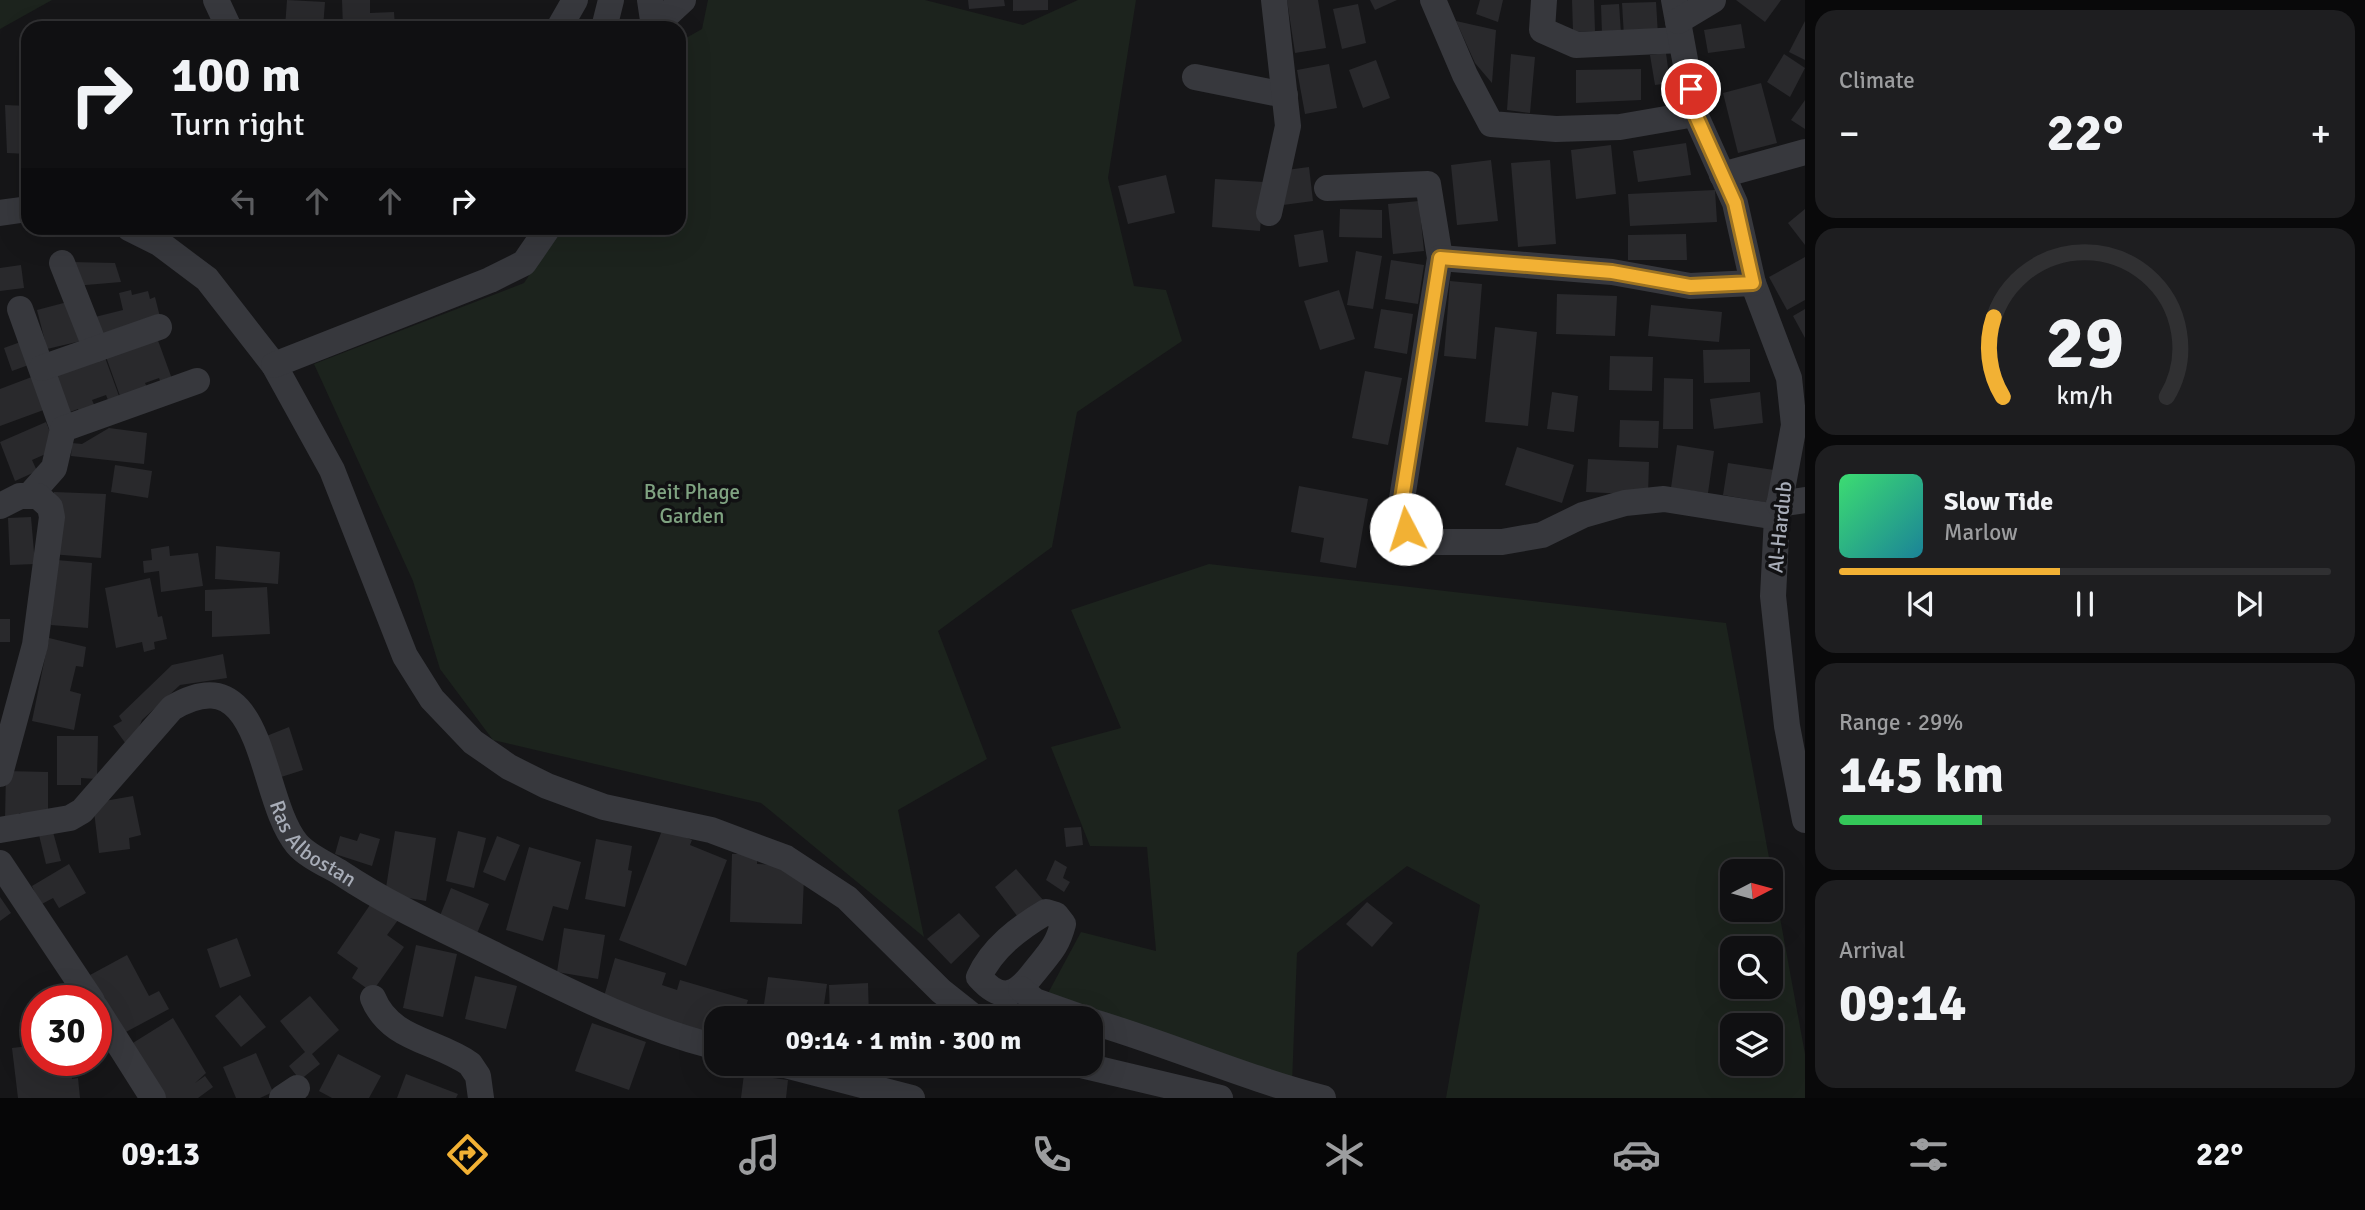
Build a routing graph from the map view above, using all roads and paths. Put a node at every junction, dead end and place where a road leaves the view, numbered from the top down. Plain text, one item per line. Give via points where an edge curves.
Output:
1 (216, 0) edge
2 (575, 0) edge
3 (611, 0) edge
4 (649, 0) edge
5 (684, 0) edge
6 (1274, 0) edge
7 (1433, 0) edge
8 (1544, 0) edge
9 (1713, 0) edge
10 (1678, 20) edge
11 (226, 21) edge
12 (563, 21) edge
13 (606, 21) edge
14 (653, 21) edge
15 (661, 21) edge
16 (1195, 77) dead end
17 (1285, 95) junction
18 (1695, 114) junction
19 (1805, 152) edge
20 (1722, 175) junction
21 (1327, 188) dead end
22 (21, 210) edge
23 (0, 213) edge
24 (1269, 213) dead end
25 (143, 235) edge
26 (543, 235) edge
27 (1440, 258) junction
28 (62, 262) dead end
29 (1753, 283) junction
30 (20, 309) dead end
31 (159, 327) dead end
32 (96, 349) junction
33 (274, 365) junction
34 (42, 368) junction
35 (197, 381) dead end
36 (63, 429) junction
37 (1798, 440) edge
38 (30, 495) junction
39 (0, 506) edge
40 (1787, 507) edge
41 (0, 774) edge
42 (1800, 777) edge
43 (1805, 820) edge
44 (0, 830) edge
45 (0, 863) edge
46 (81, 985) edge
47 (1021, 989) dead end
48 (373, 998) dead end
49 (960, 1006) edge
50 (1049, 1006) edge
51 (1103, 1025) edge
52 (112, 1033) edge
53 (704, 1044) edge
54 (1103, 1070) edge
55 (827, 1076) edge
56 (153, 1098) edge
57 (481, 1098) edge
58 (912, 1098) edge
59 (1220, 1098) edge
60 (1323, 1098) edge

1 - 11 street
2 - 12 street
3 - 13 street
4 - 14 street
5 - 15 street
6 - 17 street
7 - 18 street via 1491,124 1620,127
8 - 10 street via 1542,30 1576,45
9 - 10 street
10 - 18 street, Al-Hardub
16 - 17 street
17 - 24 street via 1287,126
18 - 20 street, Al-Hardub
19 - 20 street
20 - 29 street, Al-Hardub via 1735,203
21 - 27 street via 1428,184
22 - 23 street
25 - 33 street via 207,279
26 - 33 street via 524,263
27 - 29 street via 1612,272 1690,286
27 - 40 street via 1401,505 1406,529 1426,542 1502,542 1542,535 1583,515 1625,503 1664,499
28 - 32 street
29 - 37 street, Al-Hardub via 1789,378
30 - 34 street
31 - 32 street
32 - 34 street
33 - 49 street via 332,470 405,656 432,699 473,742 509,767 604,807 711,830 786,858 847,898
34 - 36 street
35 - 36 street
36 - 38 street via 54,468
37 - 40 street, Al-Hardub
38 - 39 street
38 - 41 street via 44,501 52,517 36,645
40 - 42 street, Al-Hardub via 1773,596
42 - 43 street, Al-Hardub
44 - 53 street, Ras Albostan via 70,818 82,811 172,708 209,694 228,699 248,717 274,797 297,844 382,900 602,1009
45 - 46 street
47 - 50 street
48 - 57 street via 391,1026 470,1064 478,1076
51 - 60 street
52 - 56 street
54 - 59 street
55 - 58 street

